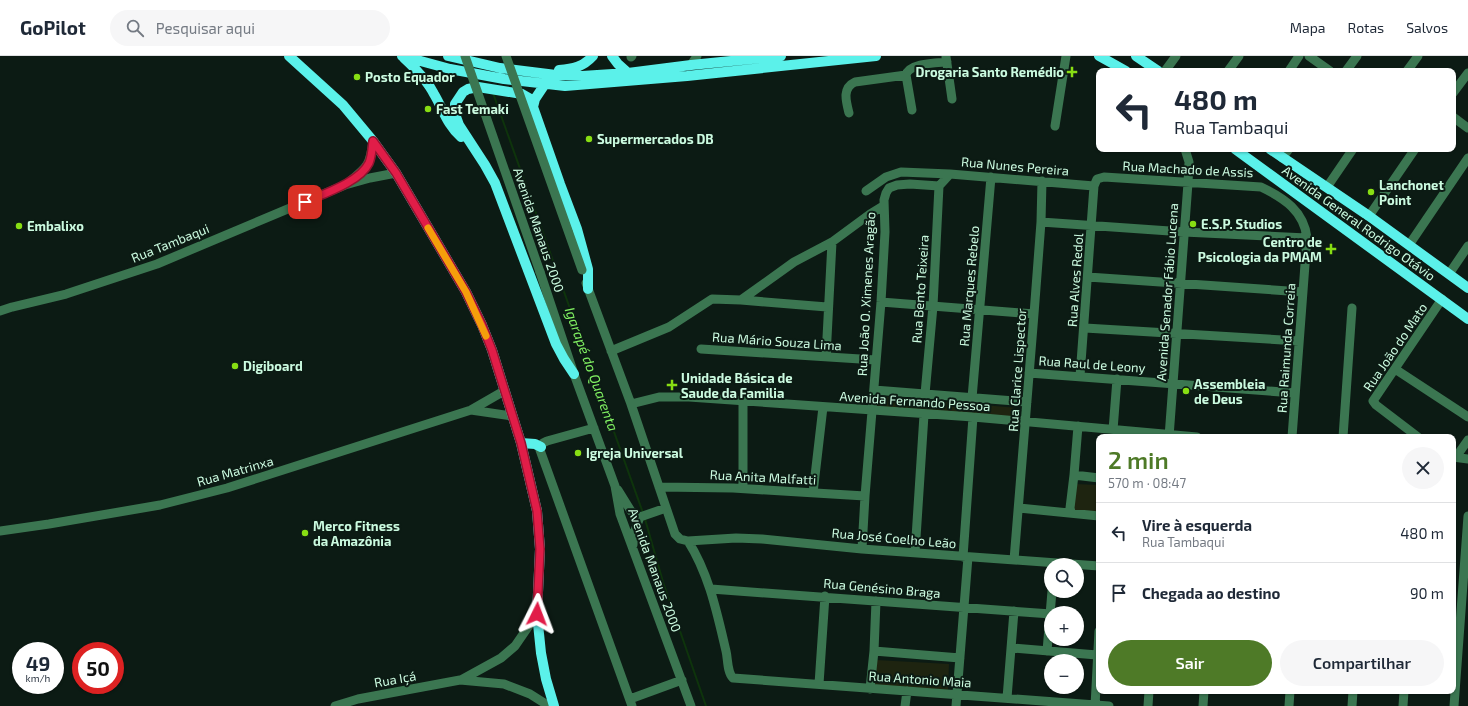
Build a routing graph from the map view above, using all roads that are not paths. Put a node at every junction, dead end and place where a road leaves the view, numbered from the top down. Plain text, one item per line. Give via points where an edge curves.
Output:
1 (289, 56) edge
2 (402, 56) edge
3 (448, 56) edge
4 (506, 56) edge
5 (593, 56) edge
6 (612, 56) edge
7 (781, 56) edge
8 (876, 56) edge
9 (1066, 56) edge
10 (1099, 56) edge
11 (1136, 56) edge
12 (1176, 56) edge
13 (1239, 56) edge
14 (1299, 56) edge
15 (1309, 56) edge
16 (1357, 56) edge
17 (1418, 56) edge
18 (468, 59) edge
19 (946, 59) edge
20 (694, 60) edge
21 (1120, 68) edge
22 (1154, 68) edge
23 (1168, 68) edge
24 (1230, 68) edge
25 (1291, 68) edge
26 (1326, 68) edge
27 (1348, 68) edge
28 (1412, 68) edge
29 (533, 72) junction
30 (628, 72) junction
31 (1468, 73) edge
32 (906, 75) junction
33 (545, 84) junction
34 (1460, 84) junction
35 (1456, 89) edge
36 (1468, 89) edge
37 (952, 99) dead end
38 (533, 107) junction
39 (912, 110) dead end
40 (849, 113) dead end
41 (1456, 119) edge
42 (1055, 126) dead end
43 (1468, 128) edge
44 (373, 141) junction
45 (473, 147) junction
46 (1186, 152) edge
47 (1239, 152) edge
48 (1274, 152) edge
49 (1287, 152) edge
50 (1351, 152) edge
51 (1413, 152) edge
52 (1282, 158) junction
53 (1468, 158) edge
54 (396, 173) junction
55 (950, 174) junction
56 (991, 177) junction
57 (1042, 181) junction
58 (1188, 182) junction
59 (345, 185) junction
60 (940, 186) junction
61 (1094, 186) junction
62 (1326, 188) junction
63 (866, 191) dead end
64 (883, 206) junction
65 (1369, 216) junction
66 (1041, 222) junction
67 (1092, 226) junction
68 (1184, 232) junction
69 (1307, 238) junction
70 (832, 242) junction
71 (1409, 245) junction
72 (1468, 246) edge
73 (1449, 274) junction
74 (1088, 277) junction
75 (1180, 283) junction
76 (1468, 288) edge
77 (588, 289) junction
78 (1303, 292) junction
79 (741, 300) junction
80 (1442, 300) junction
81 (881, 302) junction
82 (933, 306) junction
83 (828, 308) junction
84 (1352, 308) dead end
85 (980, 310) junction
86 (0, 311) edge
87 (1034, 314) junction
88 (1468, 319) edge
89 (1085, 328) junction
90 (1176, 334) junction
91 (1299, 341) junction
92 (701, 349) dead end
93 (611, 351) junction
94 (826, 357) junction
95 (876, 360) junction
96 (1395, 369) junction
97 (1030, 373) junction
98 (574, 374) junction
99 (1080, 376) junction
100 (1117, 379) junction
101 (1172, 384) junction
102 (874, 390) junction
103 (504, 391) junction
104 (1295, 393) junction
105 (925, 394) junction
106 (972, 398) junction
107 (743, 401) junction
108 (1027, 402) junction
109 (631, 404) junction
110 (823, 407) junction
111 (471, 410) junction
112 (872, 411) junction
113 (924, 414) junction
114 (512, 416) junction
115 (1468, 417) edge
116 (973, 418) junction
117 (1026, 422) junction
118 (1078, 426) junction
119 (594, 428) junction
120 (1113, 430) junction
121 (1150, 434) edge
122 (1169, 434) edge
123 (1292, 434) edge
124 (1343, 434) edge
125 (1414, 434) edge
126 (1468, 440) edge
127 (521, 443) junction
128 (541, 447) junction
129 (1456, 456) edge
130 (1456, 457) edge
131 (1468, 459) edge
132 (1074, 475) junction
133 (1096, 478) edge
134 (615, 486) junction
135 (659, 487) junction
136 (743, 488) junction
137 (813, 493) junction
138 (865, 496) junction
139 (1018, 508) junction
140 (662, 510) junction
141 (1071, 512) junction
142 (1096, 516) edge
143 (1468, 516) edge
144 (642, 517) junction
145 (0, 531) edge
146 (688, 541) junction
147 (633, 548) junction
148 (862, 549) junction
149 (915, 553) junction
150 (965, 557) junction
151 (1014, 560) junction
152 (1044, 563) edge
153 (1084, 565) edge
154 (1096, 566) edge
155 (711, 589) junction
156 (825, 596) junction
157 (876, 601) junction
158 (963, 607) junction
159 (1014, 611) junction
160 (1044, 613) edge
161 (537, 614) junction
162 (1460, 626) edge
163 (1048, 646) edge
164 (1012, 648) junction
165 (874, 650) junction
166 (1047, 651) junction
167 (1096, 655) edge
168 (960, 658) junction
169 (1456, 679) edge
170 (460, 680) junction
171 (682, 680) junction
172 (1096, 680) edge
173 (819, 684) junction
174 (870, 689) junction
175 (906, 691) junction
176 (957, 694) junction
177 (1149, 694) edge
178 (1204, 694) edge
179 (1290, 694) edge
180 (1353, 694) edge
181 (1404, 694) edge
182 (1455, 694) edge
183 (1007, 698) junction
184 (631, 702) edge
185 (1044, 703) edge
186 (1095, 705) edge
187 (335, 706) edge
188 (549, 706) edge
189 (554, 706) edge
190 (691, 706) edge
191 (905, 706) edge
192 (956, 706) edge
193 (1109, 706) edge
194 (1148, 706) edge
195 (1203, 706) edge
196 (1289, 706) edge
197 (1352, 706) edge
198 (1403, 706) edge
199 (1454, 706) edge

1 - 44 main road via 343,105
2 - 33 main road via 450,69
2 - 45 main road via 428,84 444,116 456,132
3 - 18 main road
4 - 77 street, Avenida Manaus 2000, bridge
5 - 29 main road via 586,63 570,69
6 - 30 main road
7 - 20 main road
8 - 33 main road via 604,84
9 - 42 street
10 - 21 main road
11 - 22 main road
12 - 23 street
13 - 24 street
14 - 25 street
15 - 26 street
16 - 27 street
17 - 28 street
18 - 29 main road via 500,68
18 - 98 street, Avenida Manaus 2000, bridge
19 - 32 street via 911,68
19 - 37 street
20 - 30 main road
29 - 30 main road via 582,76
31 - 34 street
32 - 39 street
32 - 40 street via 851,84 846,90
33 - 38 main road
34 - 35 street
34 - 36 street
38 - 45 main road via 527,96 504,91 478,87 463,92 454,110 459,125
38 - 77 main road via 577,229 588,269
41 - 43 street
44 - 54 main road
44 - 59 street, Rua Tambaqui via 369,163
45 - 98 main road via 494,184 556,344
46 - 58 street, Avenida Senador Fábio Lucena via 1189,162
47 - 80 main road, Avenida General Rodrigo Otávio
48 - 52 main road, Avenida General Rodrigo Otávio
49 - 52 street
50 - 62 street
51 - 65 street
52 - 62 main road, Avenida General Rodrigo Otávio
53 - 71 street
54 - 59 street, Rua Tambaqui
54 - 103 main road via 466,292 484,331
55 - 56 street, Rua Nunes Pereira
55 - 60 street, Rua Nunes Pereira
55 - 63 street via 901,172 886,177
56 - 57 street, Rua Nunes Pereira
56 - 85 street, Rua Marques Rebelo
57 - 61 street, Rua Nunes Pereira
57 - 66 street, Rua Clarice Lispector
58 - 61 street, Rua Machado de Assis via 1104,177 1097,179
58 - 68 street, Avenida Senador Fábio Lucena
58 - 69 street, Rua Machado de Assis via 1261,187 1283,199 1299,215 1306,227
59 - 86 street, Rua Tambaqui via 157,264 66,294
60 - 64 street, Rua João O. Ximenes Aragão via 897,185 886,192
60 - 82 street, Rua Bento Teixeira
61 - 67 street, Rua Alves Redol
62 - 65 main road, Avenida General Rodrigo Otávio
64 - 70 street
64 - 81 street, Rua João O. Ximenes Aragão via 885,220
65 - 71 main road, Avenida General Rodrigo Otávio
66 - 67 street
66 - 87 street, Rua Clarice Lispector
67 - 68 street
67 - 74 street, Rua Alves Redol
68 - 69 street
68 - 75 street, Avenida Senador Fábio Lucena
69 - 78 street, Rua Raimunda Correia
70 - 79 street via 794,262
70 - 83 street
71 - 73 main road, Avenida General Rodrigo Otávio
72 - 73 street
73 - 76 main road, Avenida General Rodrigo Otávio
74 - 75 street
74 - 89 street, Rua Alves Redol
75 - 78 street
75 - 90 street, Avenida Senador Fábio Lucena
77 - 93 street, Avenida Manaus 2000
78 - 91 street, Rua Raimunda Correia
79 - 83 street
79 - 93 street via 712,299 669,327
80 - 88 main road, Avenida General Rodrigo Otávio
80 - 96 street, Rua João do Mato
81 - 82 street
81 - 95 street, Rua João O. Ximenes Aragão
82 - 85 street
82 - 105 street, Rua Bento Teixeira
83 - 94 street
84 - 124 street
85 - 87 street
85 - 106 street, Rua Marques Rebelo
87 - 97 street, Rua Clarice Lispector
89 - 90 street
89 - 99 street, Rua Alves Redol
90 - 91 street
90 - 101 street, Avenida Senador Fábio Lucena
91 - 104 street, Rua Raimunda Correia
92 - 94 street, Rua Mário Souza Lima
93 - 109 street
94 - 95 street, Rua Mário Souza Lima
95 - 102 street, Rua João O. Ximenes Aragão
96 - 115 street
96 - 125 street, Rua João do Mato via 1373,401
97 - 99 street, Rua Raul de Leony
97 - 108 street, Rua Clarice Lispector
98 - 119 street, Avenida Manaus 2000
99 - 100 street, Rua Raul de Leony
100 - 101 street, Rua Raul de Leony
100 - 120 street
101 - 104 street, Rua Raul de Leony
101 - 122 street, Avenida Senador Fábio Lucena
102 - 105 street
102 - 112 street, Rua João O. Ximenes Aragão
103 - 111 street, Rua Matrinxa
103 - 114 main road
104 - 123 street, Rua Raimunda Correia
105 - 106 street
106 - 108 street
107 - 109 street, Avenida Fernando Pessoa via 674,397
107 - 110 street, Avenida Fernando Pessoa
107 - 136 street
108 - 117 street, Rua Clarice Lispector
109 - 135 street
110 - 112 street, Avenida Fernando Pessoa
110 - 137 street
111 - 114 street, Rua Matrinxa
111 - 145 street, Rua Matrinxa via 227,488 160,505
112 - 113 street, Avenida Fernando Pessoa
112 - 138 street, Rua João O. Ximenes Aragão
113 - 116 street, Avenida Fernando Pessoa
113 - 149 street
114 - 127 main road
116 - 117 street, Avenida Fernando Pessoa
116 - 150 street
117 - 118 street, Avenida Fernando Pessoa
117 - 139 street, Rua Clarice Lispector
118 - 120 street, Avenida Fernando Pessoa
118 - 132 street
119 - 128 street via 547,441
119 - 134 street, Avenida Manaus 2000
120 - 121 street, Avenida Fernando Pessoa
126 - 129 street
127 - 128 main road
127 - 161 main road via 537,511 540,549
128 - 184 street via 541,454
130 - 131 street
132 - 133 street
132 - 141 street
134 - 144 street via 631,511
134 - 147 street, Avenida Manaus 2000 via 620,514
135 - 136 street, Rua Anita Malfatti
135 - 140 street
136 - 137 street, Rua Anita Malfatti
137 - 138 street, Rua Anita Malfatti
138 - 148 street, Rua João O. Ximenes Aragão
139 - 141 street
139 - 151 street, Rua Clarice Lispector
140 - 144 street
140 - 146 street via 675,534 680,539
141 - 142 street
143 - 162 street
144 - 147 street via 634,533
146 - 148 street, Rua José Coelho Leão via 736,538
146 - 155 street
147 - 171 street, Avenida Manaus 2000
148 - 149 street, Rua José Coelho Leão
149 - 150 street, Rua José Coelho Leão
150 - 151 street, Rua José Coelho Leão
150 - 158 street
151 - 152 street, Rua José Coelho Leão
153 - 154 street, Rua José Coelho Leão
155 - 156 street, Rua Genésino Braga
155 - 173 street, Rua Antonio Maia via 730,675 736,678
156 - 157 street, Rua Genésino Braga
156 - 173 street
157 - 158 street, Rua Genésino Braga
157 - 165 street
158 - 159 street, Rua Genésino Braga
158 - 168 street
159 - 160 street, Rua Genésino Braga
159 - 164 street
161 - 170 street, Rua Içá via 515,646 501,658
161 - 189 main road via 541,653
162 - 169 street
163 - 166 street
164 - 166 street
164 - 183 street
165 - 168 street
165 - 174 street
166 - 167 street
168 - 176 street
170 - 187 street, Rua Içá via 358,698
170 - 188 street, Rua Içá via 504,684 530,694
171 - 184 street
171 - 190 street, Avenida Manaus 2000
172 - 186 street
173 - 174 street, Rua Antonio Maia
174 - 175 street, Rua Antonio Maia
175 - 176 street, Rua Antonio Maia
175 - 191 street
176 - 183 street, Rua Antonio Maia
176 - 192 street
177 - 194 street
178 - 195 street
179 - 196 street
180 - 197 street
181 - 198 street
182 - 199 street
183 - 185 street, Rua Antonio Maia
185 - 186 street, Rua Antonio Maia
186 - 193 street, Rua Antonio Maia

